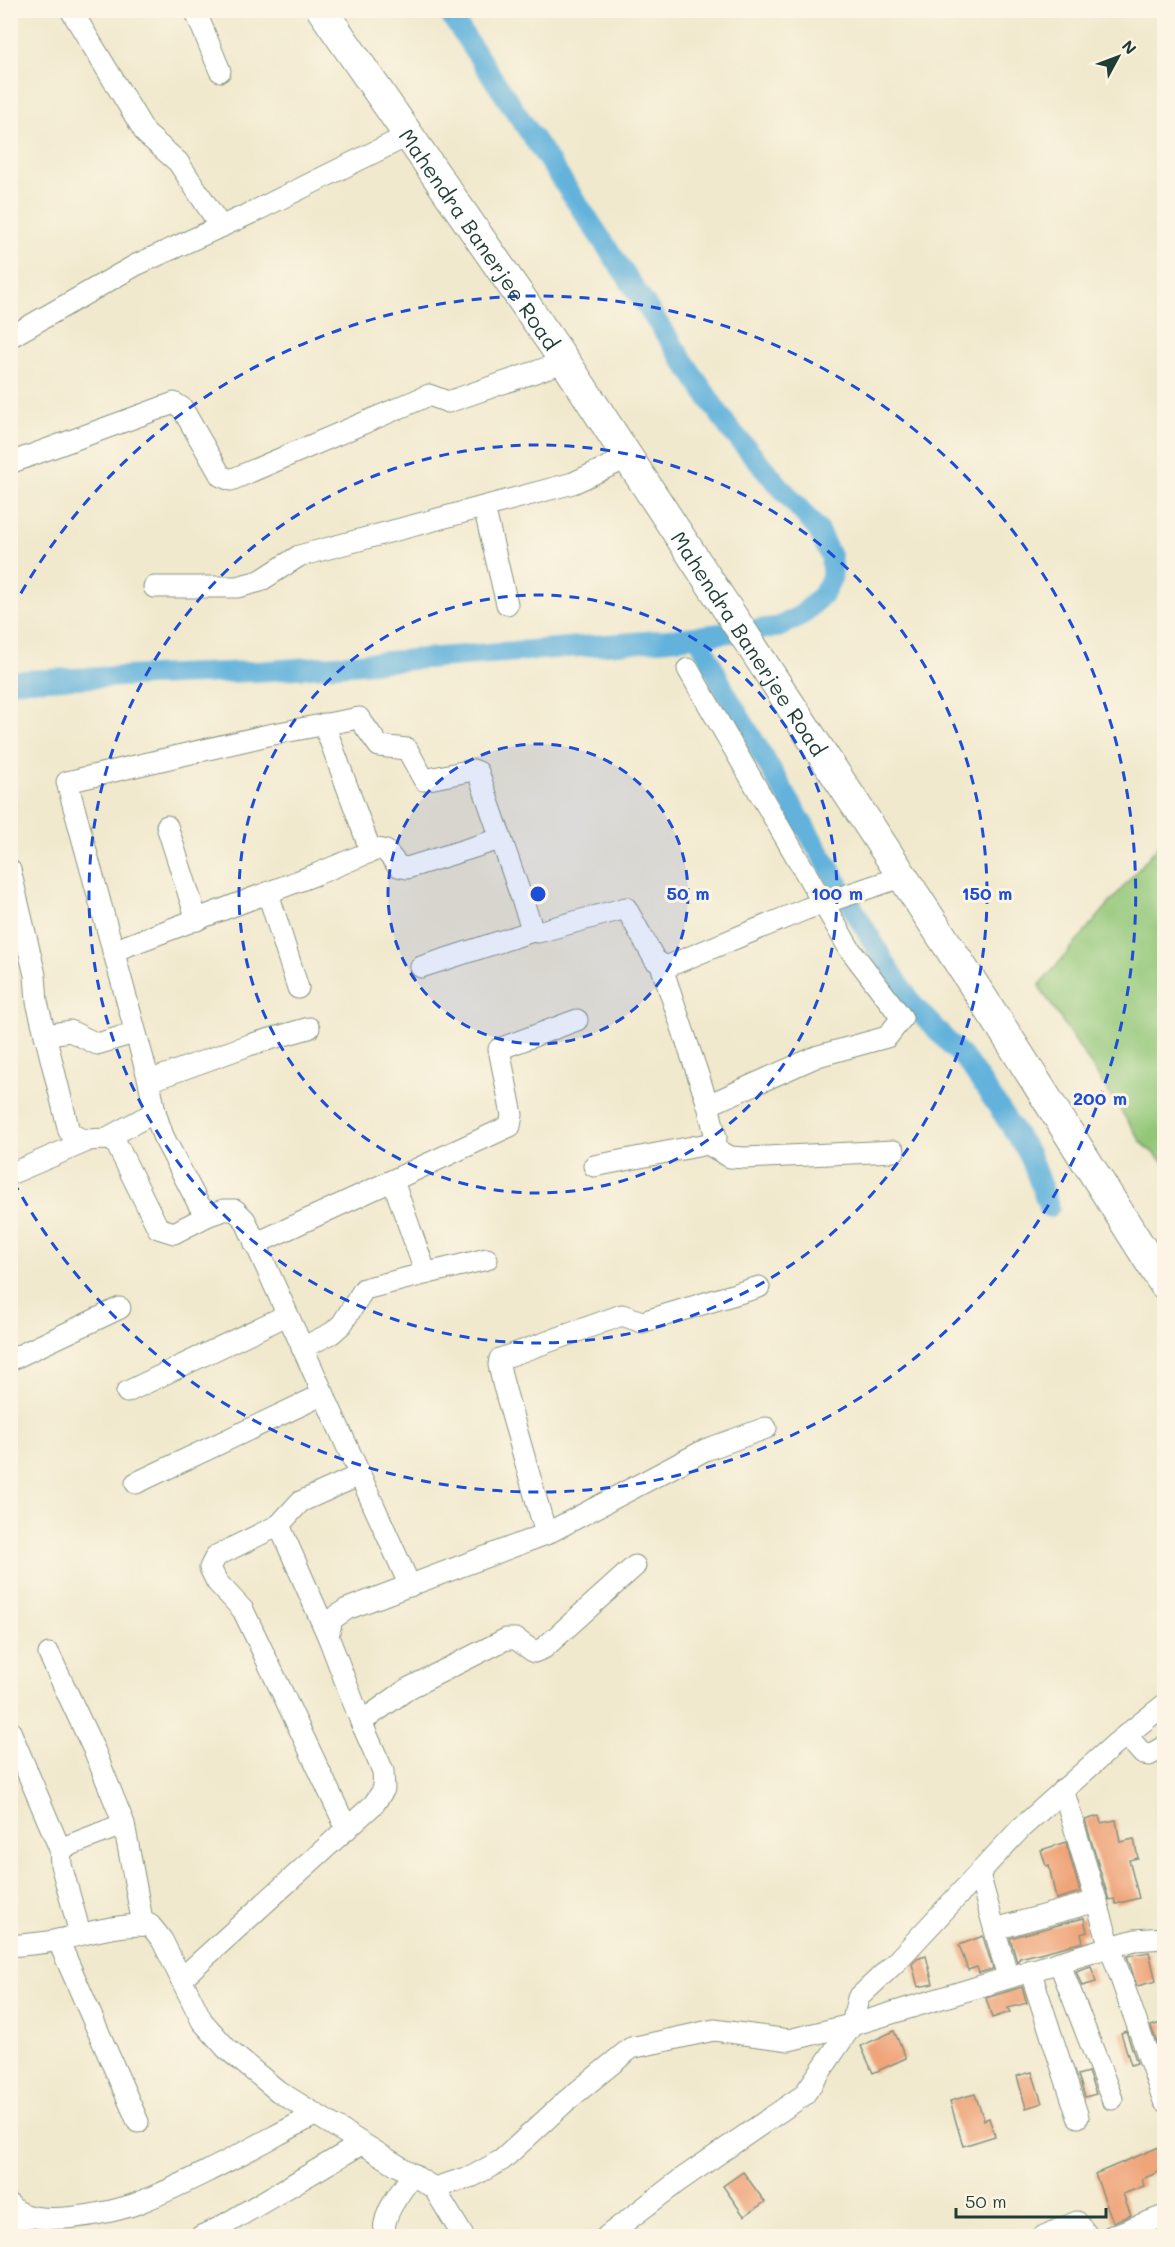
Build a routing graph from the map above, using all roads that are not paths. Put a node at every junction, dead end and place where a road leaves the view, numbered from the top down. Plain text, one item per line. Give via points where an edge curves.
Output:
1 (71, 10) edge
2 (195, 10) edge
3 (322, 10) edge
4 (220, 71) dead end
5 (407, 136) junction
6 (221, 227) junction
7 (10, 337) edge
8 (564, 362) junction
9 (627, 458) junction
10 (10, 463) edge
11 (484, 507) junction
12 (154, 587) dead end
13 (507, 604) dead end
14 (688, 669) dead end
15 (324, 724) junction
16 (167, 826) dead end
17 (500, 839) junction
18 (371, 852) junction
19 (10, 870) edge
20 (901, 877) junction
21 (268, 893) junction
22 (827, 901) junction
23 (197, 921) junction
24 (533, 931) junction
25 (113, 951) junction
26 (661, 965) junction
27 (421, 966) dead end
28 (298, 988) dead end
29 (577, 1020) dead end
30 (309, 1028) dead end
31 (134, 1033) junction
32 (45, 1035) junction
33 (149, 1081) junction
34 (708, 1105) junction
35 (154, 1112) junction
36 (107, 1138) junction
37 (85, 1142) junction
38 (708, 1144) junction
39 (894, 1151) dead end
40 (594, 1166) dead end
41 (10, 1174) edge
42 (393, 1181) junction
43 (209, 1215) junction
44 (255, 1244) junction
45 (486, 1259) dead end
46 (428, 1273) junction
47 (1164, 1284) edge
48 (759, 1287) dead end
49 (120, 1308) dead end
50 (287, 1315) junction
51 (302, 1348) junction
52 (10, 1360) edge
53 (127, 1392) dead end
54 (324, 1394) junction
55 (766, 1428) dead end
56 (360, 1475) junction
57 (136, 1483) dead end
58 (279, 1525) junction
59 (546, 1534) junction
60 (635, 1566) dead end
61 (410, 1586) junction
62 (328, 1636) junction
63 (49, 1654) dead end
64 (1164, 1705) edge
65 (361, 1722) junction
66 (10, 1731) edge
67 (1126, 1735) junction
68 (1164, 1748) edge
69 (1064, 1789) junction
70 (124, 1824) junction
71 (347, 1829) junction
72 (60, 1849) junction
73 (979, 1874) junction
74 (1097, 1901) junction
75 (143, 1925) junction
76 (995, 1929) junction
77 (80, 1933) junction
78 (1164, 1938) edge
79 (58, 1940) junction
80 (10, 1946) edge
81 (1110, 1947) junction
82 (1059, 1962) junction
83 (1030, 1970) junction
84 (1008, 1977) junction
85 (181, 1978) junction
86 (852, 2025) junction
87 (1112, 2099) dead end
88 (1164, 2101) edge
89 (315, 2115) junction
90 (1078, 2117) dead end
91 (138, 2122) dead end
92 (361, 2144) junction
93 (413, 2174) junction
94 (434, 2188) junction
95 (12, 2207) edge
96 (1164, 2216) edge
97 (21, 2236) edge
98 (201, 2236) edge
99 (385, 2236) edge
100 (463, 2236) edge
101 (607, 2236) edge
102 (1044, 2236) edge
103 (1088, 2236) edge
104 (1112, 2236) edge

1 - 6 street via 146,134 178,162
2 - 4 street
3 - 5 street, Mahendra Banerjee Road
5 - 6 street
5 - 8 street, Mahendra Banerjee Road
6 - 7 street via 112,277
8 - 9 street, Mahendra Banerjee Road
8 - 10 street via 448,402 429,395 231,480 221,476 182,408 174,403
9 - 11 street via 573,483
9 - 20 street, Mahendra Banerjee Road
11 - 12 street via 299,556 271,576 248,584 225,588
11 - 13 street
14 - 22 street
15 - 17 street via 359,718 379,746 406,749 424,780 478,772
15 - 18 street
15 - 25 street via 67,782
16 - 23 street
17 - 18 street via 407,868 398,866 382,848
17 - 24 street
18 - 21 street
19 - 32 street
20 - 22 street
20 - 47 street, Mahendra Banerjee Road
21 - 23 street
21 - 28 street
22 - 26 street via 672,966
22 - 34 street via 849,948 900,1015 900,1023 887,1036 818,1056
23 - 25 street
24 - 26 street via 538,933 626,908
24 - 27 street
25 - 31 street
26 - 34 street
29 - 42 street via 499,1049 512,1115 510,1126
30 - 33 street
31 - 32 street via 97,1044 70,1031
31 - 33 street
32 - 37 street via 69,1131
33 - 35 street
34 - 38 street via 716,1138
35 - 36 street
35 - 43 street via 199,1205
36 - 37 street
36 - 43 street via 122,1151 158,1228 174,1233
37 - 41 street
38 - 39 street via 730,1157 745,1158
38 - 40 street
42 - 44 street
42 - 46 street via 422,1268
43 - 44 street via 224,1209 236,1210
44 - 50 street
45 - 46 street
46 - 51 street via 364,1290 342,1324
48 - 59 street via 642,1322 622,1315 500,1359
49 - 52 street
50 - 51 street
50 - 53 street
51 - 54 street
54 - 56 street
54 - 57 street
55 - 59 street via 705,1450
56 - 58 street via 300,1502
56 - 61 street
58 - 62 street
58 - 71 street via 216,1556 210,1568 217,1582 243,1610
59 - 61 street
60 - 65 street via 544,1648 534,1652 516,1639 506,1639 409,1688
61 - 62 street via 347,1609 332,1619
62 - 65 street
63 - 70 street
64 - 67 street
65 - 71 street via 383,1771 384,1789
66 - 72 street
67 - 68 street via 1143,1754
67 - 69 street
69 - 73 street
69 - 74 street
70 - 72 street
70 - 75 street
71 - 85 street
72 - 77 street
73 - 76 street
73 - 86 street via 858,1998
74 - 76 street
74 - 81 street
75 - 77 street
75 - 85 street via 150,1925 162,1940
76 - 84 street
77 - 79 street
78 - 81 street
79 - 80 street
79 - 91 street
81 - 82 street
81 - 88 street
82 - 83 street
82 - 87 street
83 - 84 street
83 - 90 street
84 - 86 street
85 - 89 street via 202,2021 227,2049
86 - 94 street via 789,2040 714,2030 631,2048 502,2160 473,2176
86 - 101 street via 804,2095 680,2180
89 - 92 street
89 - 95 street via 137,2203 85,2216 40,2218
92 - 93 street
92 - 98 street
93 - 94 street
93 - 99 street via 389,2212 383,2229
94 - 100 street
95 - 97 street
96 - 104 street
102 - 103 street via 1077,2222

